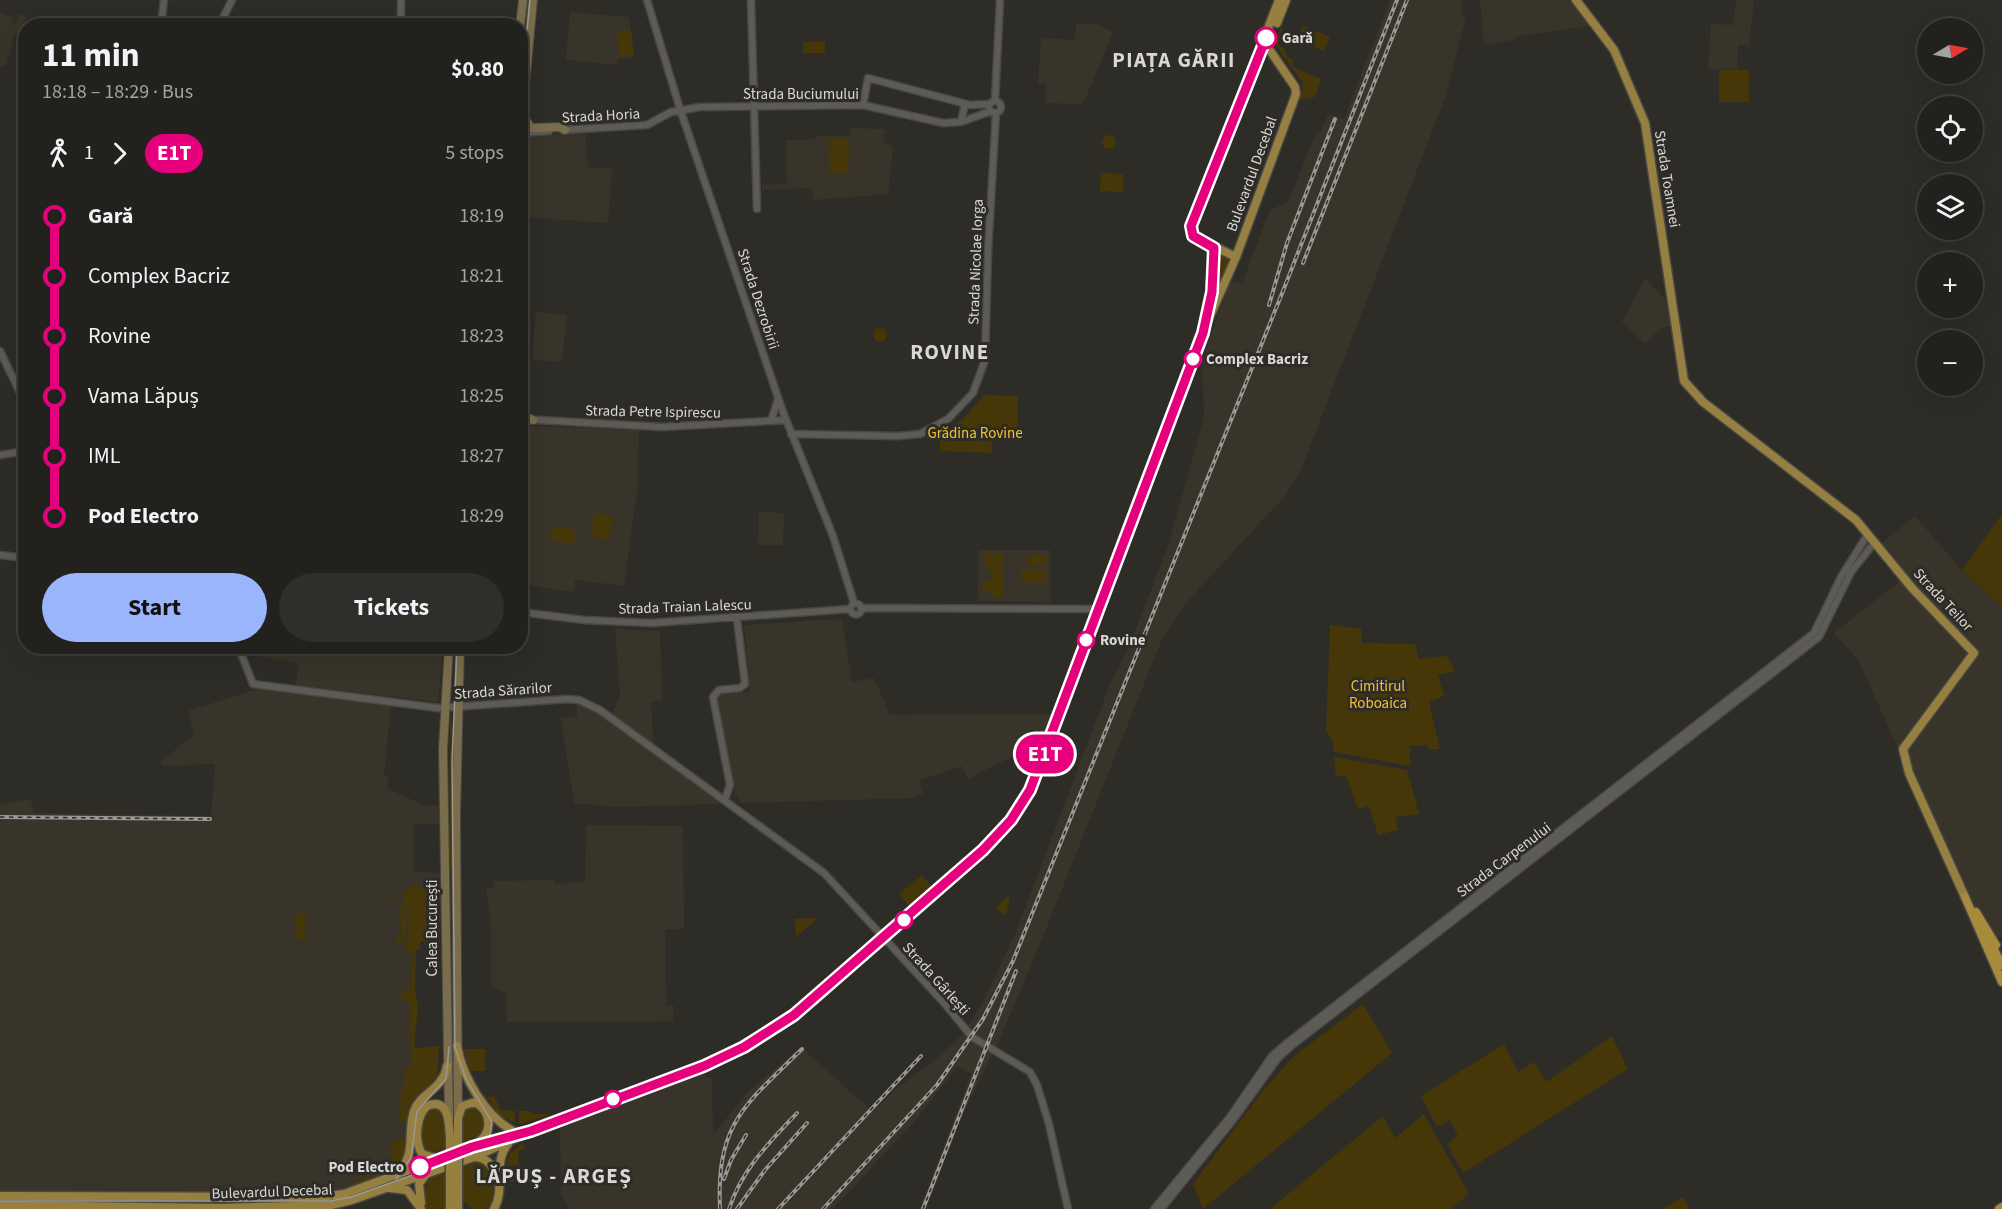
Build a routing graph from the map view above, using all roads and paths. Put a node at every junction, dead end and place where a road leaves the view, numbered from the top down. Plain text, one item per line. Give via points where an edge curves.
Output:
1 (164, 0) edge
2 (232, 0) edge
3 (401, 0) edge
4 (523, 0) edge
5 (533, 0) edge
6 (647, 0) edge
7 (752, 0) edge
8 (1000, 0) edge
9 (1576, 0) edge
10 (1280, 1) edge
11 (162, 18) edge
12 (223, 18) edge
13 (400, 18) edge
14 (521, 18) edge
15 (1270, 52) junction
16 (1260, 54) junction
17 (528, 58) edge
18 (965, 104) junction
19 (863, 105) junction
20 (754, 106) junction
21 (993, 107) junction
22 (680, 109) junction
23 (961, 122) junction
24 (528, 126) edge
25 (565, 130) junction
26 (528, 133) edge
27 (757, 209) dead end
28 (1214, 248) junction
29 (1236, 257) junction
30 (1203, 333) junction
31 (0, 351) edge
32 (1684, 381) joint
33 (18, 388) edge
34 (778, 398) junction
35 (528, 419) edge
36 (533, 420) joint
37 (786, 420) junction
38 (771, 421) junction
39 (791, 434) junction
40 (805, 434) junction
41 (18, 452) edge
42 (0, 455) edge
43 (804, 465) junction
44 (1868, 534) junction
45 (1875, 542) junction
46 (0, 555) edge
47 (18, 557) edge
48 (852, 606) junction
49 (1098, 609) junction
50 (528, 613) edge
51 (737, 619) junction
52 (241, 654) edge
53 (447, 654) edge
54 (460, 654) edge
55 (458, 706) junction
56 (444, 708) junction
57 (725, 799) junction
58 (1965, 897) junction
59 (883, 938) junction
60 (2001, 953) edge
61 (2002, 965) edge
62 (2002, 982) edge
63 (457, 1046) junction
64 (447, 1066) junction
65 (453, 1118) junction
66 (515, 1137) junction
67 (472, 1147) junction
68 (474, 1156) junction
69 (441, 1158) junction
70 (426, 1173) junction
71 (397, 1175) junction
72 (454, 1177) junction
73 (386, 1188) junction
74 (458, 1194) junction
75 (0, 1196) edge
76 (0, 1205) edge
77 (423, 1209) edge
78 (450, 1209) edge
79 (458, 1209) edge
80 (466, 1209) edge
81 (489, 1209) edge
82 (494, 1209) edge
83 (1068, 1209) edge
84 (1154, 1209) edge
85 (1161, 1209) edge

1 - 11 street
2 - 12 street
3 - 13 street
4 - 14 main road
5 - 17 main road
6 - 22 street, Strada Dezrobirii
7 - 20 street
8 - 21 street, Strada Nicolae Iorga
9 - 32 main road, Strada Toamnei via 1614,50 1645,123
10 - 15 main road
10 - 16 main road
15 - 16 main road
15 - 29 main road, Bulevardul Decebal via 1296,90
16 - 28 main road via 1191,226 1193,236
18 - 19 street via 868,78
18 - 21 street
18 - 23 street
19 - 20 street, Strada Buciumului
19 - 23 street, Strada Buciumului via 936,123
20 - 22 street, Strada Buciumului
20 - 27 street
21 - 23 street, Strada Buciumului
21 - 40 street, Strada Nicolae Iorga via 985,360 973,393 948,419 920,434
22 - 25 street, Strada Horia via 647,125
22 - 34 street, Strada Dezrobirii
24 - 25 main road
25 - 26 street, Strada Horia
28 - 29 main road
28 - 30 main road, Bulevardul Decebal via 1212,292
29 - 30 main road, Bulevardul Decebal
30 - 49 main road, Bulevardul Decebal
31 - 33 street
32 - 44 main road, Strada Teilor via 1703,402 1833,501
34 - 37 street, Strada Dezrobirii
34 - 38 street
35 - 36 main road
36 - 38 street, Strada Petre Ispirescu via 663,427
37 - 38 street, Strada Petre Ispirescu
37 - 39 street, Strada Dezrobirii
39 - 40 street, Strada Nicolae Iorga
39 - 43 street, Strada Dezrobirii
40 - 43 street via 799,442
41 - 42 street
43 - 48 street, Strada Dezrobirii via 833,536
44 - 45 main road, Strada Teilor
44 - 84 street, Strada Carpenului via 1841,577 1814,633 1272,1056 1230,1117
45 - 58 main road, Strada Teilor via 1912,588 1974,653 1903,749 1909,773
45 - 85 street, Strada Carpenului via 1851,572 1819,637 1290,1047
46 - 47 street
48 - 49 street
48 - 51 street, Strada Traian Lalescu
49 - 59 main road, Bulevardul Decebal via 1045,753 1020,807 983,850
50 - 51 street, Strada Traian Lalescu via 651,623
51 - 57 street via 745,684 719,690 713,701 730,785
52 - 56 street, Strada Sărarilor via 253,684
53 - 56 main road, Calea București
54 - 55 main road, Calea București
55 - 56 street, Strada Sărarilor
55 - 57 street, Strada Sărarilor via 579,700 600,710
55 - 63 main road, Calea București
56 - 64 main road, Calea București
57 - 59 street, Strada Gârlești via 830,878
58 - 60 highway
58 - 61 highway
58 - 62 highway
59 - 66 main road, Bulevardul Decebal via 794,1015 744,1047 704,1066
59 - 83 street, Strada Gârlești via 972,1037 1034,1077
63 - 65 main road, Calea București
63 - 66 main road via 465,1072 492,1114
64 - 65 main road, Calea București
64 - 71 main road via 441,1083 413,1113 411,1153
65 - 67 main road via 462,1106 470,1103 479,1104 484,1110 489,1129 483,1140
65 - 69 main road via 439,1104 427,1106 419,1116 420,1151 431,1158
65 - 72 main road, Calea București, bridge
66 - 67 main road, Bulevardul Decebal
66 - 68 main road, Bulevardul Decebal
66 - 82 main road via 500,1161 499,1194
67 - 69 main road, Bulevardul Decebal
68 - 70 main road, Bulevardul Decebal
68 - 81 main road via 491,1163 495,1172 496,1192
69 - 71 main road, Bulevardul Decebal
70 - 73 main road, Bulevardul Decebal
70 - 77 main road via 418,1191
71 - 75 main road, Bulevardul Decebal via 345,1194 321,1197
72 - 74 main road, Calea București
72 - 78 main road, Calea București
73 - 76 main road, Bulevardul Decebal via 321,1206
73 - 77 main road via 407,1190
74 - 79 main road, Calea București
74 - 80 main road

